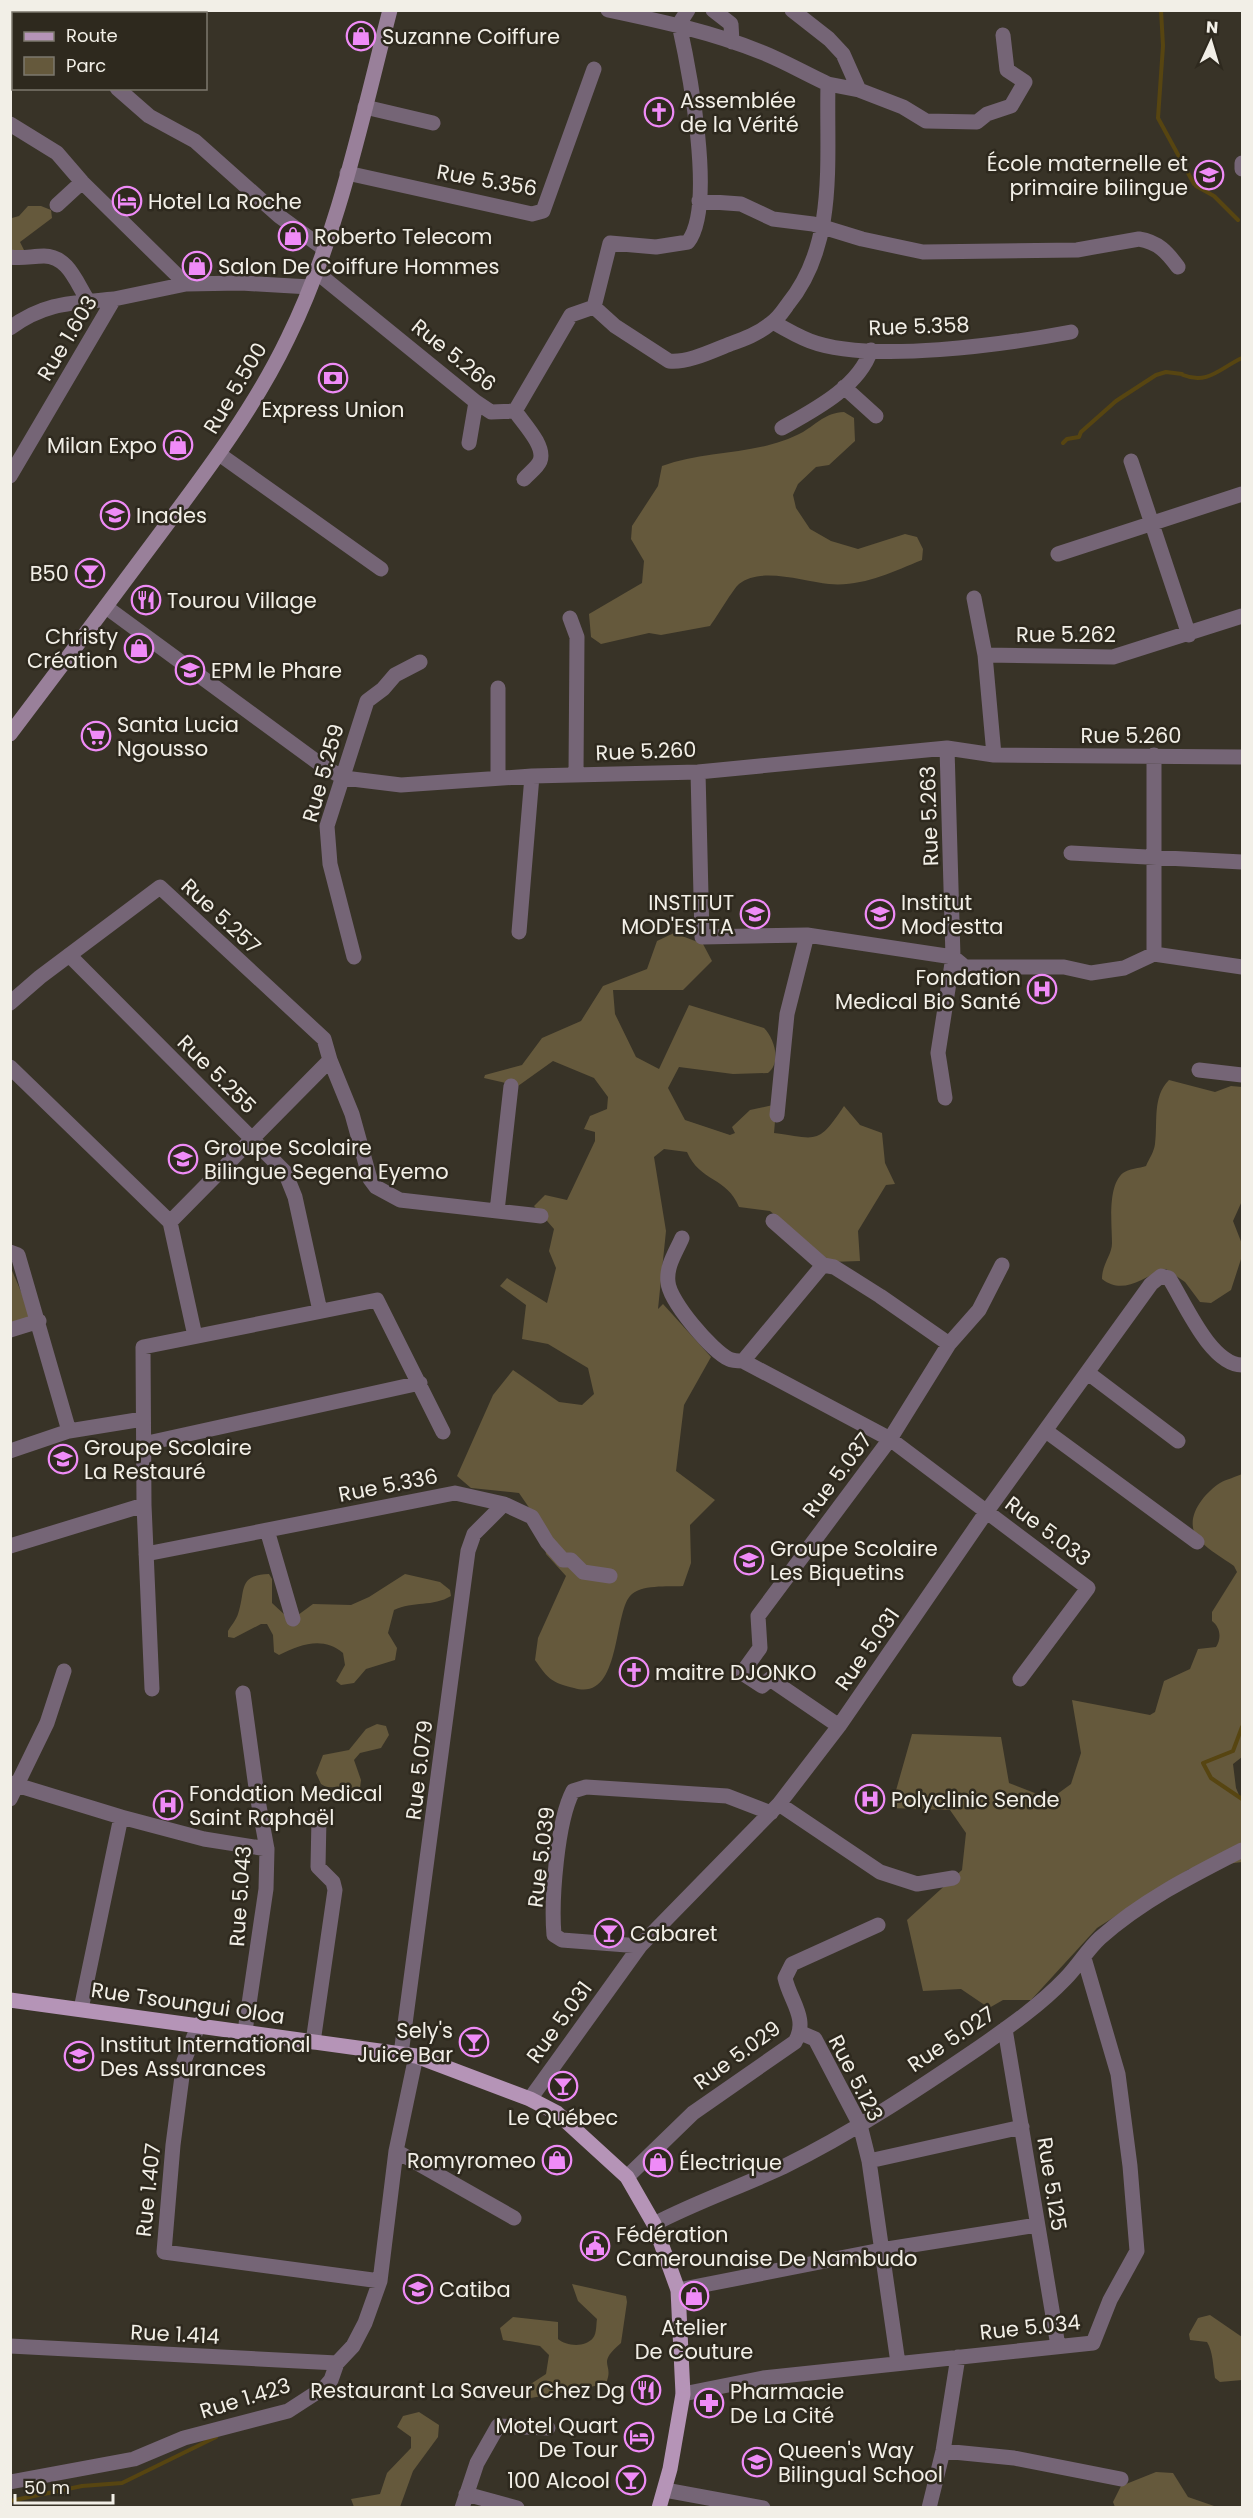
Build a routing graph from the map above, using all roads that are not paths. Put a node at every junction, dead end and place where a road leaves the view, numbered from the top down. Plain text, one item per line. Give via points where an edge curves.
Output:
1 (390, 10) edge
2 (608, 10) edge
3 (688, 10) edge
4 (713, 10) edge
5 (792, 10) edge
6 (679, 24) junction
7 (1003, 35) dead end
8 (732, 42) junction
9 (594, 69) dead end
10 (828, 84) junction
11 (119, 90) edge
12 (859, 90) junction
13 (365, 107) junction
14 (433, 123) dead end
15 (10, 124) edge
16 (1242, 163) edge
17 (1242, 170) edge
18 (347, 173) junction
19 (82, 182) junction
20 (699, 201) junction
21 (57, 205) dead end
22 (824, 227) junction
23 (323, 248) junction
24 (10, 257) edge
25 (1178, 267) dead end
26 (315, 272) junction
27 (186, 284) junction
28 (310, 288) junction
29 (114, 300) junction
30 (89, 302) junction
31 (594, 307) junction
32 (773, 322) junction
33 (10, 328) edge
34 (1071, 332) dead end
35 (871, 350) junction
36 (844, 387) junction
37 (476, 402) junction
38 (515, 411) junction
39 (876, 416) dead end
40 (782, 428) dead end
41 (468, 443) dead end
42 (219, 454) junction
43 (1131, 461) dead end
44 (10, 476) edge
45 (524, 478) dead end
46 (1242, 494) edge
47 (1152, 525) junction
48 (1058, 554) dead end
49 (381, 569) dead end
50 (974, 598) dead end
51 (106, 607) junction
52 (1242, 616) edge
53 (570, 618) dead end
54 (1189, 635) junction
55 (985, 655) junction
56 (420, 663) dead end
57 (498, 688) dead end
58 (10, 734) edge
59 (947, 748) junction
60 (994, 755) junction
61 (1154, 755) junction
62 (1242, 757) edge
63 (698, 772) junction
64 (576, 774) junction
65 (532, 776) junction
66 (344, 778) junction
67 (498, 778) junction
68 (1071, 853) dead end
69 (1154, 856) junction
70 (1242, 862) edge
71 (519, 932) dead end
72 (807, 935) junction
73 (1154, 954) junction
74 (69, 955) junction
75 (354, 957) dead end
76 (953, 957) junction
77 (1242, 967) edge
78 (10, 1002) edge
79 (330, 1060) junction
80 (10, 1068) edge
81 (1199, 1070) dead end
82 (1242, 1074) edge
83 (512, 1086) dead end
84 (945, 1098) dead end
85 (777, 1114) dead end
86 (252, 1139) junction
87 (497, 1211) junction
88 (541, 1216) dead end
89 (773, 1221) dead end
90 (170, 1222) junction
91 (682, 1238) dead end
92 (10, 1252) edge
93 (823, 1265) junction
94 (1002, 1265) dead end
95 (320, 1311) junction
96 (39, 1321) junction
97 (10, 1330) edge
98 (195, 1336) junction
99 (949, 1344) junction
100 (743, 1362) junction
101 (1242, 1365) edge
102 (1088, 1373) junction
103 (420, 1383) junction
104 (143, 1419) junction
105 (69, 1431) junction
106 (1046, 1431) junction
107 (443, 1432) dead end
108 (890, 1439) junction
109 (1178, 1441) dead end
110 (143, 1444) junction
111 (10, 1451) edge
112 (504, 1504) junction
113 (144, 1505) junction
114 (987, 1511) junction
115 (267, 1530) junction
116 (1197, 1542) dead end
117 (10, 1546) edge
118 (146, 1554) junction
119 (610, 1576) dead end
120 (293, 1620) dead end
121 (63, 1671) dead end
122 (1020, 1679) dead end
123 (152, 1689) dead end
124 (243, 1693) dead end
125 (839, 1726) junction
126 (13, 1789) edge
127 (775, 1809) junction
128 (121, 1817) junction
129 (320, 1818) dead end
130 (267, 1849) junction
131 (1242, 1850) edge
132 (953, 1878) dead end
133 (878, 1925) dead end
134 (640, 1946) junction
135 (1084, 1958) junction
136 (10, 2000) edge
137 (81, 2009) junction
138 (199, 2025) junction
139 (1005, 2029) junction
140 (245, 2031) junction
141 (801, 2033) junction
142 (313, 2042) junction
143 (408, 2055) junction
144 (530, 2099) junction
145 (860, 2125) junction
146 (1022, 2127) junction
147 (396, 2151) junction
148 (869, 2161) junction
149 (627, 2177) junction
150 (514, 2218) dead end
151 (654, 2224) junction
152 (1037, 2225) junction
153 (880, 2250) junction
154 (380, 2281) junction
155 (678, 2290) junction
156 (10, 2346) edge
157 (1058, 2346) junction
158 (958, 2357) junction
159 (337, 2363) junction
160 (898, 2363) junction
161 (683, 2394) junction
162 (548, 2428) dead end
163 (943, 2451) junction
164 (1121, 2479) dead end
165 (10, 2482) edge
166 (665, 2490) junction
167 (464, 2501) edge
168 (517, 2508) edge
169 (659, 2508) edge
170 (763, 2508) edge
171 (929, 2508) edge

1 - 13 main road, Rue 5.500
2 - 6 street
3 - 6 street
4 - 8 street via 731,24
5 - 12 street via 843,54
6 - 8 street
6 - 20 street via 698,138
7 - 12 street via 1007,70 1025,82 1011,106 977,122 926,121 903,107
8 - 10 street
9 - 18 street, Rue 5.356 via 543,211 532,214
10 - 12 street
10 - 22 street
11 - 23 street via 149,116 195,141 279,216
13 - 14 street
13 - 18 main road, Rue 5.500
15 - 19 street via 57,153
16 - 17 street
18 - 23 main road, Rue 5.500
19 - 21 street
19 - 27 street
20 - 22 street via 741,204 773,219
20 - 31 street via 694,234 688,242 656,247 610,243
22 - 25 street via 900,248 946,253 1077,250 1139,239 1159,245
22 - 32 street via 805,281
23 - 26 main road, Rue 5.500
24 - 30 street via 46,256 62,260
26 - 28 main road, Rue 5.500
26 - 37 street, Rue 5.266
27 - 28 street, Rue 1.603
27 - 29 street, Rue 1.603
28 - 42 main road, Rue 5.500 via 263,387
29 - 30 street
29 - 44 street, Rue 1.603
30 - 33 street via 49,307
31 - 32 street via 663,358 677,362 756,334
31 - 38 street, Rue 5.266 via 572,315
32 - 35 street, Rue 5.358 via 812,342
34 - 35 street, Rue 5.358 via 961,348
35 - 36 street via 862,371
36 - 39 street
36 - 40 street
37 - 38 street, Rue 5.266 via 491,412
37 - 41 street
38 - 45 street via 542,454 540,463
42 - 49 street
42 - 51 main road, Rue 5.500
43 - 47 street
46 - 47 street
47 - 48 street
47 - 54 street
50 - 55 street
51 - 58 main road, Rue 5.500
51 - 66 street, Rue 5.260
52 - 54 street, Rue 5.262
53 - 64 street via 576,637
54 - 55 street, Rue 5.262 via 1113,657
55 - 60 street
56 - 66 street, Rue 5.259 via 395,675 367,701
57 - 67 street
59 - 60 street, Rue 5.260
59 - 63 street, Rue 5.260
59 - 76 street, Rue 5.263
60 - 61 street, Rue 5.260
61 - 62 street, Rue 5.260
61 - 69 street
63 - 64 street, Rue 5.260
63 - 72 street via 702,937
64 - 65 street, Rue 5.260
65 - 67 street, Rue 5.260
65 - 71 street
66 - 67 street, Rue 5.260 via 401,785
66 - 75 street, Rue 5.259 via 327,826 327,843
68 - 69 street
69 - 70 street
69 - 73 street
72 - 76 street
72 - 85 street via 787,1014
73 - 76 street via 1124,968 1090,973 1064,967 965,967
73 - 77 street
74 - 78 street, Rue 5.257
74 - 79 street, Rue 5.257 via 160,887 324,1039
74 - 86 street, Rue 5.255
76 - 84 street, Rue 5.263 via 938,1053
79 - 86 street
79 - 87 street via 370,1179 376,1186 400,1200
80 - 90 street
81 - 82 street
83 - 87 street
86 - 90 street
86 - 95 street, Rue 5.255 via 285,1172 292,1185
87 - 88 street
89 - 93 street
90 - 98 street
91 - 100 street, Rue 5.033 via 668,1271 672,1297 682,1313 728,1359
92 - 96 street via 18,1255
93 - 99 street via 834,1267
93 - 100 street
94 - 99 street, Rue 5.037 via 979,1310
95 - 98 street
95 - 103 street via 377,1300
96 - 97 street
96 - 105 street
98 - 104 street via 143,1347
99 - 108 street, Rue 5.037
100 - 108 street, Rue 5.033
101 - 102 street, Rue 5.031 via 1228,1361 1210,1347 1169,1278 1161,1276 1151,1284
102 - 106 street, Rue 5.031
102 - 109 street
103 - 107 street
103 - 110 street
104 - 105 street
104 - 110 street
105 - 111 street
106 - 114 street, Rue 5.031
106 - 116 street
108 - 114 street, Rue 5.033
108 - 125 street, Rue 5.037 via 758,1616 760,1648 742,1672 762,1686 770,1679
110 - 113 street
112 - 115 street, Rue 5.336 via 455,1493
112 - 119 street, Rue 5.336 via 532,1517 563,1560 571,1560 583,1572
112 - 143 street, Rue 5.079 via 474,1534 468,1551
113 - 117 street
113 - 118 street
114 - 122 street, Rue 5.033 via 1088,1588
114 - 125 street, Rue 5.031
115 - 118 street, Rue 5.336
115 - 120 street
118 - 123 street
121 - 126 street via 47,1723
124 - 130 street, Rue 5.043
125 - 127 street, Rue 5.031
126 - 128 street
127 - 132 street via 880,1872 917,1884
127 - 134 street, Rue 5.031
127 - 134 street, Rue 5.039 via 727,1796 586,1787 573,1791 559,1843 554,1935 562,1940
128 - 130 street via 204,1839
128 - 137 street
129 - 142 street via 318,1867 333,1882 335,1890
130 - 140 street, Rue 5.043 via 265,1900
131 - 135 street, Rue 5.027 via 1170,1887 1119,1922
133 - 141 street, Rue 5.029 via 792,1964 786,1971 787,1987 801,2019
134 - 144 street, Rue 5.031
135 - 139 street, Rue 5.027 via 1035,2007
135 - 157 street, Rue 5.034 via 1118,2074 1137,2251 1110,2300 1093,2343
136 - 137 main road, Rue Tsoungui Oloa
137 - 138 main road, Rue Tsoungui Oloa
138 - 140 main road, Rue Tsoungui Oloa
138 - 154 street, Rue 1.407 via 184,2061 164,2252
139 - 145 street, Rue 5.027
139 - 146 street, Rue 5.125
140 - 142 main road, Rue Tsoungui Oloa
141 - 145 street, Rue 5.123 via 815,2040
141 - 149 street, Rue 5.029 via 795,2042 693,2113
142 - 143 main road, Rue Tsoungui Oloa
143 - 144 main road, Rue Tsoungui Oloa
143 - 147 street, Rue 1.423
144 - 149 main road, Rue Tsoungui Oloa via 557,2113
145 - 148 street, Rue 5.123
145 - 151 street, Rue 5.027 via 783,2166
146 - 148 street
146 - 152 street, Rue 5.125
147 - 150 street
147 - 154 street, Rue 1.423
148 - 153 street, Rue 5.123
149 - 151 main road, Rue Tsoungui Oloa
151 - 155 main road, Rue Tsoungui Oloa
152 - 153 street
152 - 157 street, Rue 5.125
153 - 155 street
153 - 160 street, Rue 5.123
154 - 159 street, Rue 1.423 via 353,2346
155 - 161 main road, Rue Tsoungui Oloa
156 - 159 street, Rue 1.414
157 - 158 street, Rue 5.034
158 - 160 street, Rue 5.034
158 - 163 street
159 - 165 street, Rue 1.423 via 325,2387 288,2410 184,2438 134,2459
160 - 161 street, Rue 5.034 via 763,2378
161 - 166 main road, Rue Tsoungui Oloa
162 - 167 street via 498,2426 477,2463
163 - 164 street via 1014,2458
163 - 171 street
166 - 169 main road, Rue Tsoungui Oloa
166 - 170 street
167 - 168 street

